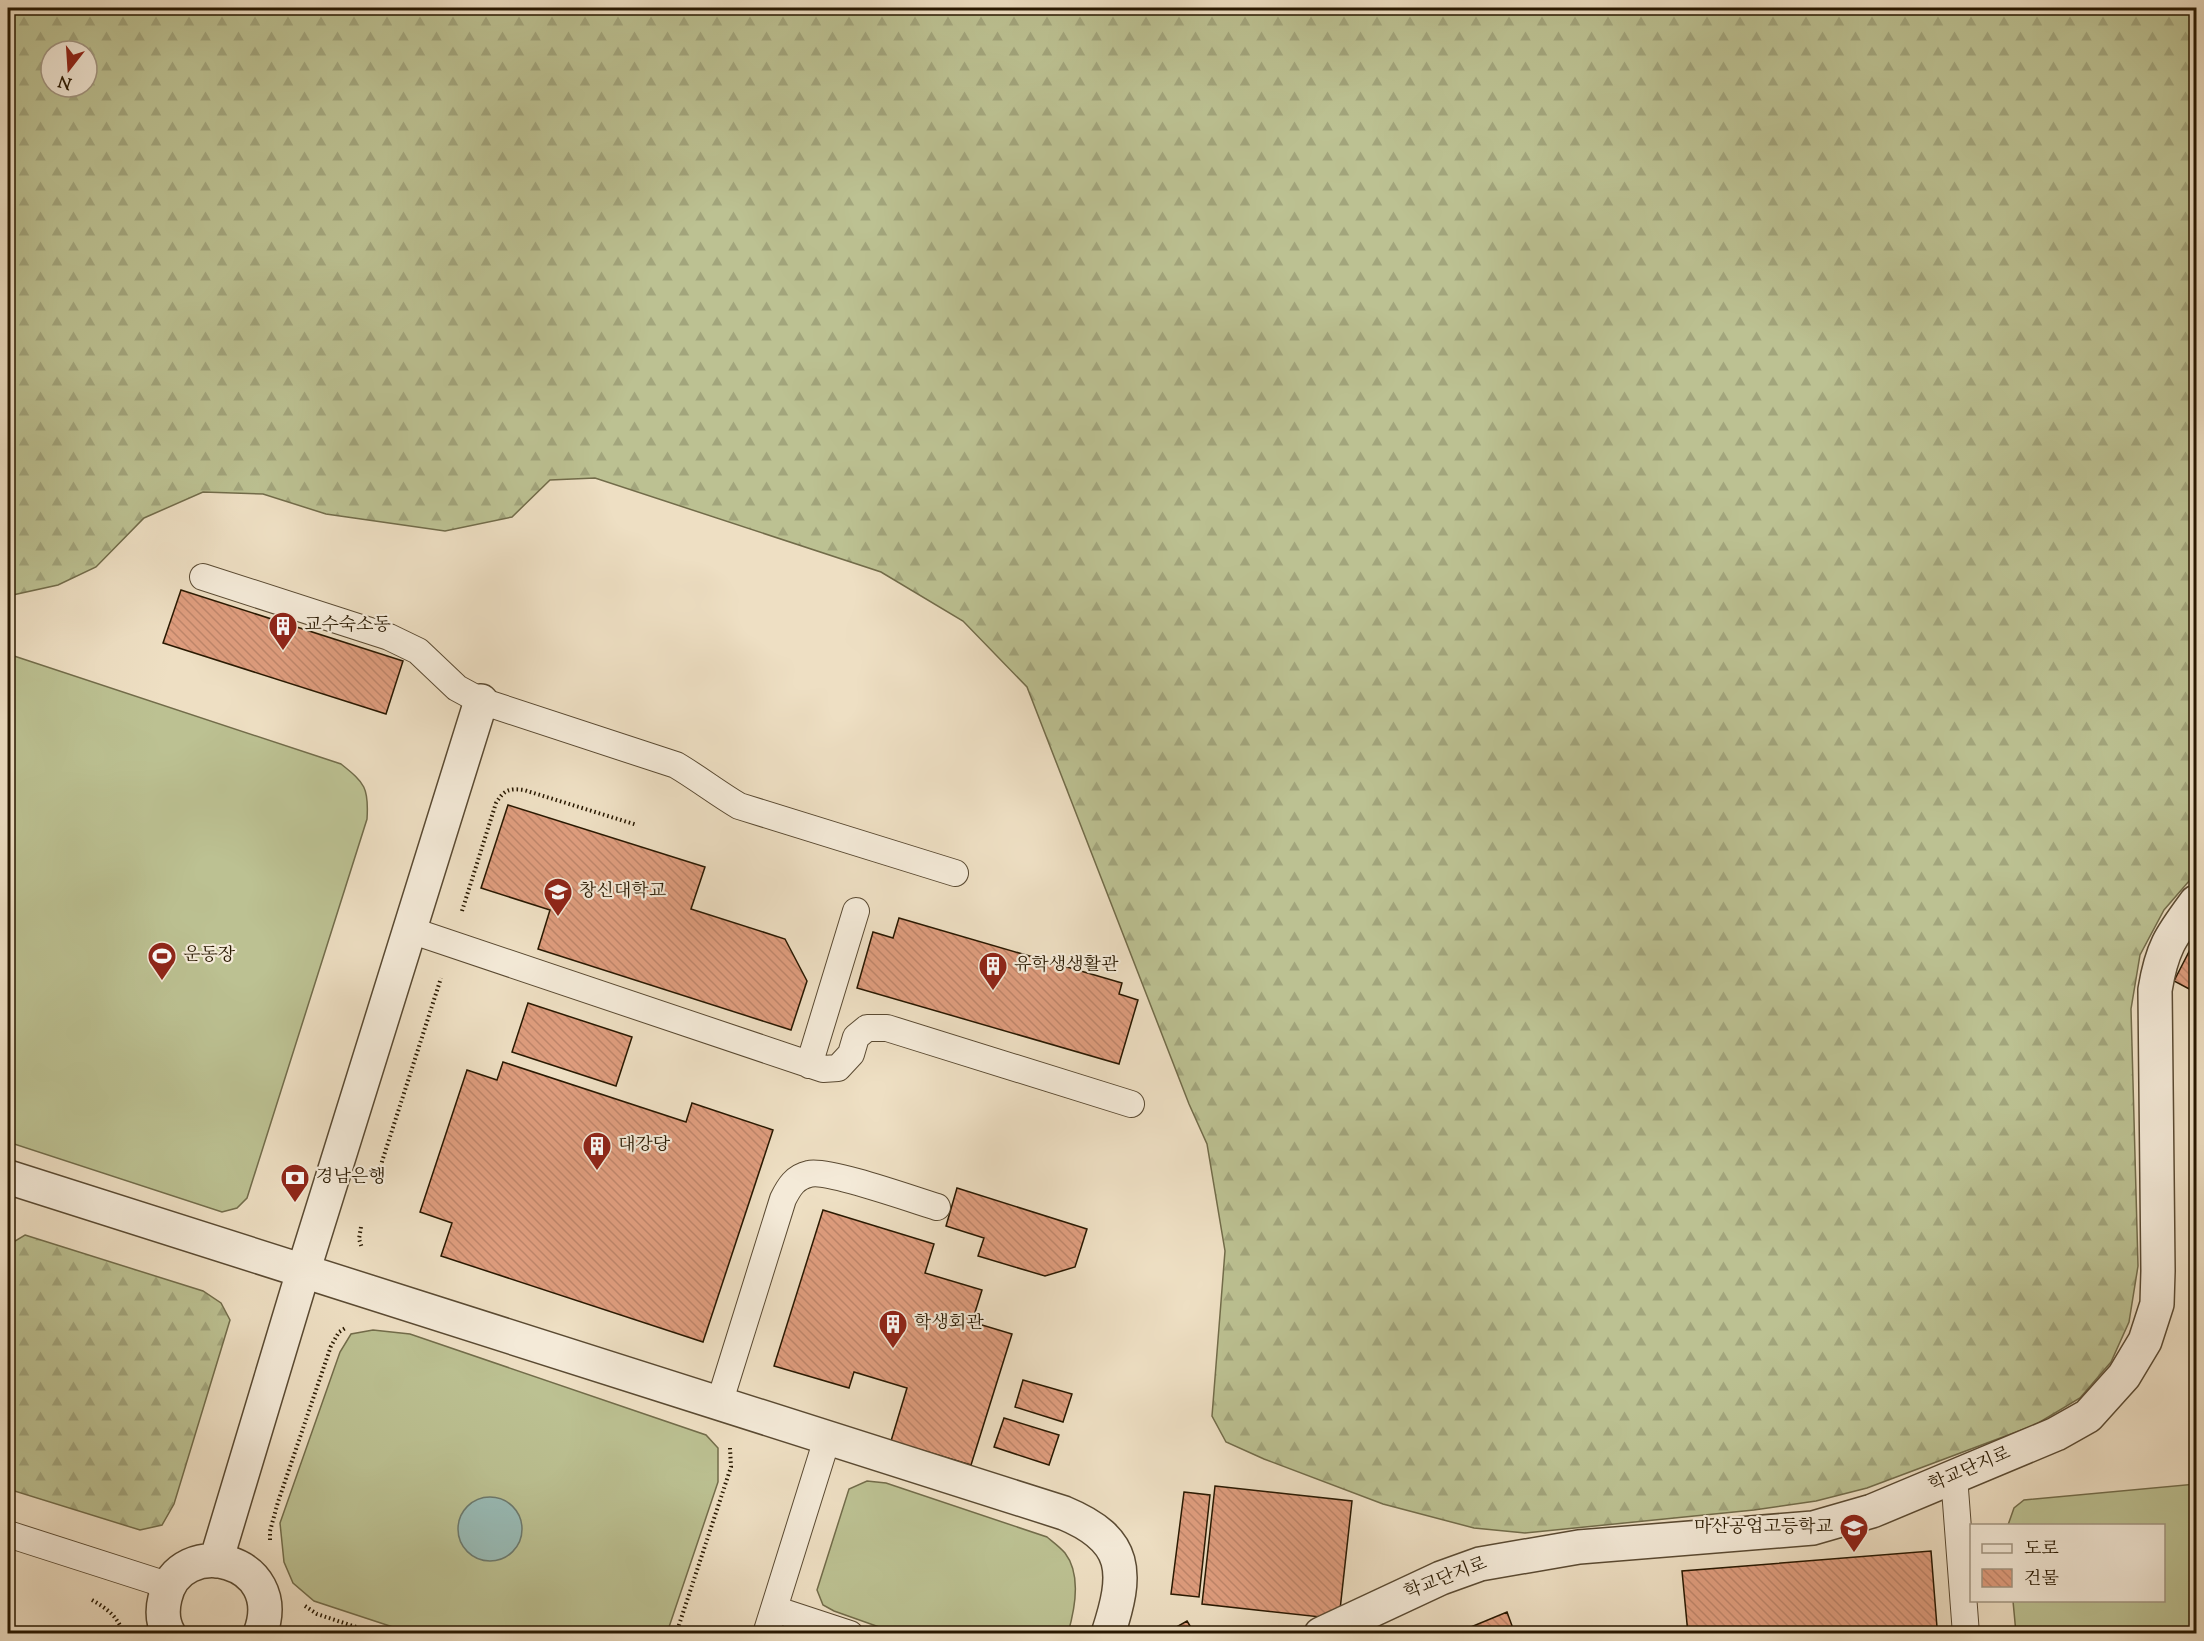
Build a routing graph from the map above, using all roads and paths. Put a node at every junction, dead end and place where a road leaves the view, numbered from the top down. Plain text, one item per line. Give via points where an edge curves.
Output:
1 (203, 577) dead end
2 (481, 701) junction
3 (637, 825) dead end
4 (956, 873) dead end
5 (2196, 902) edge
6 (856, 911) dead end
7 (410, 930) junction
8 (452, 945) junction
9 (809, 1065) junction
10 (1131, 1104) dead end
11 (8, 1177) edge
12 (376, 1181) dead end
13 (936, 1207) dead end
14 (361, 1226) dead end
15 (362, 1250) dead end
16 (303, 1272) junction
17 (348, 1327) dead end
18 (719, 1404) junction
19 (827, 1439) junction
20 (725, 1441) dead end
21 (1954, 1476) junction
22 (8, 1534) edge
23 (271, 1548) dead end
24 (216, 1561) junction
25 (170, 1586) junction
26 (82, 1597) dead end
27 (304, 1606) dead end
28 (774, 1609) junction
29 (123, 1634) edge
30 (169, 1634) edge
31 (260, 1634) edge
32 (377, 1634) edge
33 (676, 1634) edge
34 (766, 1634) edge
35 (850, 1634) edge
36 (1108, 1634) edge
37 (1321, 1634) edge
38 (1966, 1634) edge

1 - 2 lane via 388,637 418,651 457,688
2 - 4 lane via 676,765 739,806
2 - 7 street
3 - 8 path via 524,790 512,788 503,792 496,803
5 - 21 street, 학교단지로 via 2169,938 2159,962 2155,990 2158,1271 2157,1304 2145,1341 2124,1376 2088,1416 2056,1434
6 - 9 lane
7 - 8 lane
7 - 16 street
8 - 9 lane
8 - 12 path
9 - 10 lane via 838,1068 851,1054 856,1037 867,1028 887,1028
11 - 16 street
13 - 18 lane via 838,1177 810,1173 792,1182 783,1198
14 - 15 path
16 - 18 street
16 - 24 street
17 - 23 path via 339,1332 327,1357 278,1502 270,1532
18 - 19 street
19 - 28 lane
19 - 36 street via 1086,1522 1103,1536 1118,1557 1122,1579
20 - 33 path via 731,1450 731,1467
21 - 37 street, 학교단지로 via 1872,1511 1813,1528 1579,1547 1480,1563
21 - 38 lane
22 - 25 lane
24 - 25 street via 203,1561 187,1568
24 - 31 street via 237,1565 261,1588 265,1622
25 - 30 street via 162,1611
26 - 29 path via 110,1611
27 - 32 path
28 - 34 lane
28 - 35 lane

